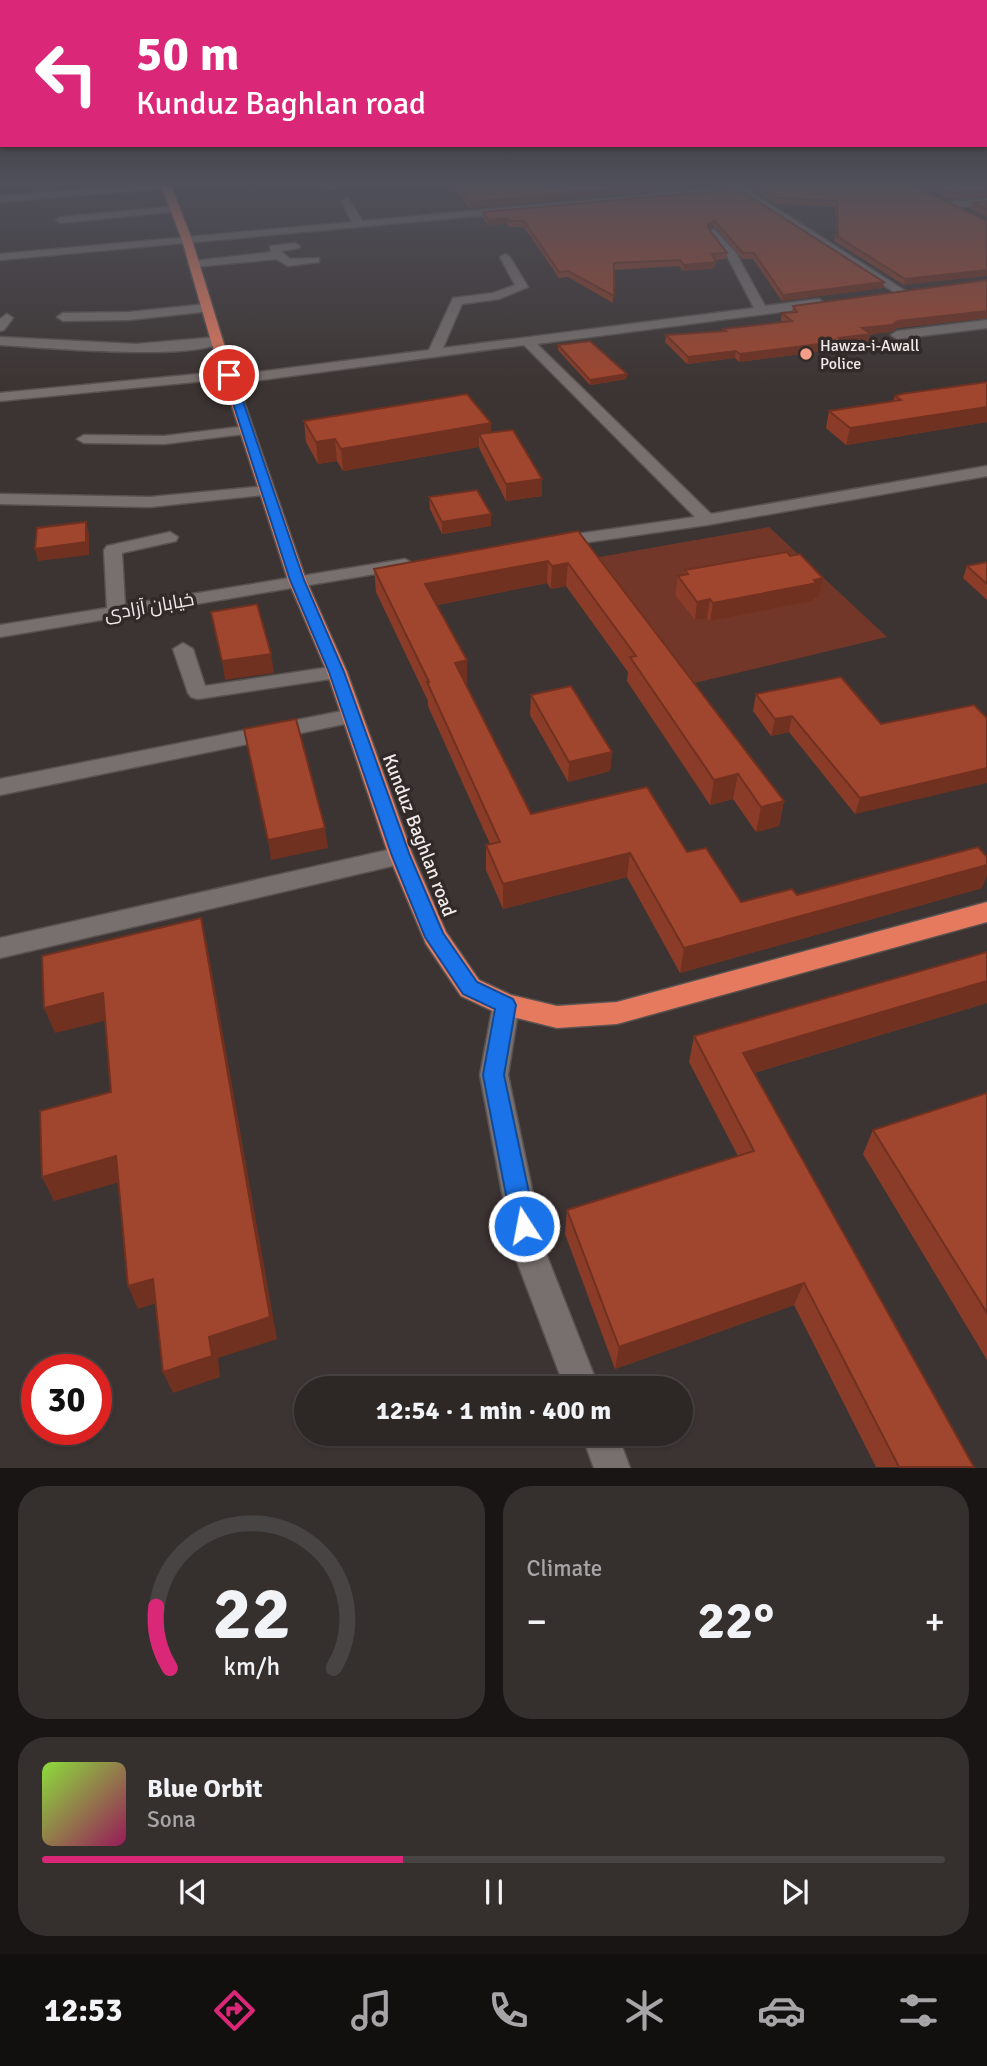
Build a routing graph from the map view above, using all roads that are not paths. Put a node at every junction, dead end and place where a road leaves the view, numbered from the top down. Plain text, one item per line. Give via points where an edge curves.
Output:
1 (38, 254) edge
2 (191, 254) edge
3 (731, 254) edge
4 (846, 254) edge
5 (278, 255) joint
6 (0, 257) edge
7 (505, 257) dead end
8 (315, 260) dead end
9 (194, 264) junction
10 (876, 295) edge
11 (837, 300) edge
12 (207, 308) junction
13 (761, 310) junction
14 (63, 317) dead end
15 (987, 324) edge
16 (897, 335) dead end
17 (0, 341) edge
18 (217, 341) junction
19 (527, 341) junction
20 (435, 352) junction
21 (230, 378) junction
22 (0, 397) edge
23 (247, 430) junction
24 (84, 439) dead end
25 (987, 471) edge
26 (267, 491) junction
27 (0, 499) edge
28 (707, 520) junction
29 (170, 537) dead end
30 (543, 544) edge
31 (420, 562) edge
32 (297, 580) junction
33 (116, 612) junction
34 (0, 631) edge
35 (183, 649) dead end
36 (337, 672) junction
37 (352, 716) junction
38 (0, 787) edge
39 (401, 856) junction
40 (987, 912) edge
41 (0, 948) edge
42 (506, 1005) junction
43 (577, 1376) edge
44 (604, 1446) edge
45 (612, 1468) edge

1 - 6 street
2 - 9 highway, Kunduz Baghlan road
3 - 13 street
4 - 10 street via 907,291
5 - 8 street via 288,263
5 - 9 street
7 - 20 street via 522,287 457,301
9 - 12 highway, Kunduz Baghlan road
11 - 13 street
12 - 14 street
12 - 18 highway, Kunduz Baghlan road
13 - 19 street
15 - 16 street
17 - 18 street via 148,347
18 - 21 highway, Kunduz Baghlan road
19 - 20 street
19 - 28 street
20 - 21 street
21 - 22 street
21 - 23 highway, Kunduz Baghlan road
23 - 24 street via 164,440
23 - 26 highway, Kunduz Baghlan road
25 - 28 street
26 - 27 street via 150,502
26 - 32 highway, Kunduz Baghlan road
28 - 30 street
29 - 33 street via 113,550
31 - 32 street, خیابان آزادی
32 - 33 street, خیابان آزادی
32 - 36 highway, Kunduz Baghlan road
33 - 34 street, خیابان آزادی
35 - 36 street via 198,693
36 - 37 highway, Kunduz Baghlan road
37 - 38 street
37 - 39 highway, Kunduz Baghlan road
39 - 41 street
39 - 42 highway, Kunduz Baghlan road via 435,937 470,988
40 - 42 highway, Kunduz Baghlan road via 617,1013 557,1017
42 - 43 street via 494,1075 530,1251
44 - 45 street

